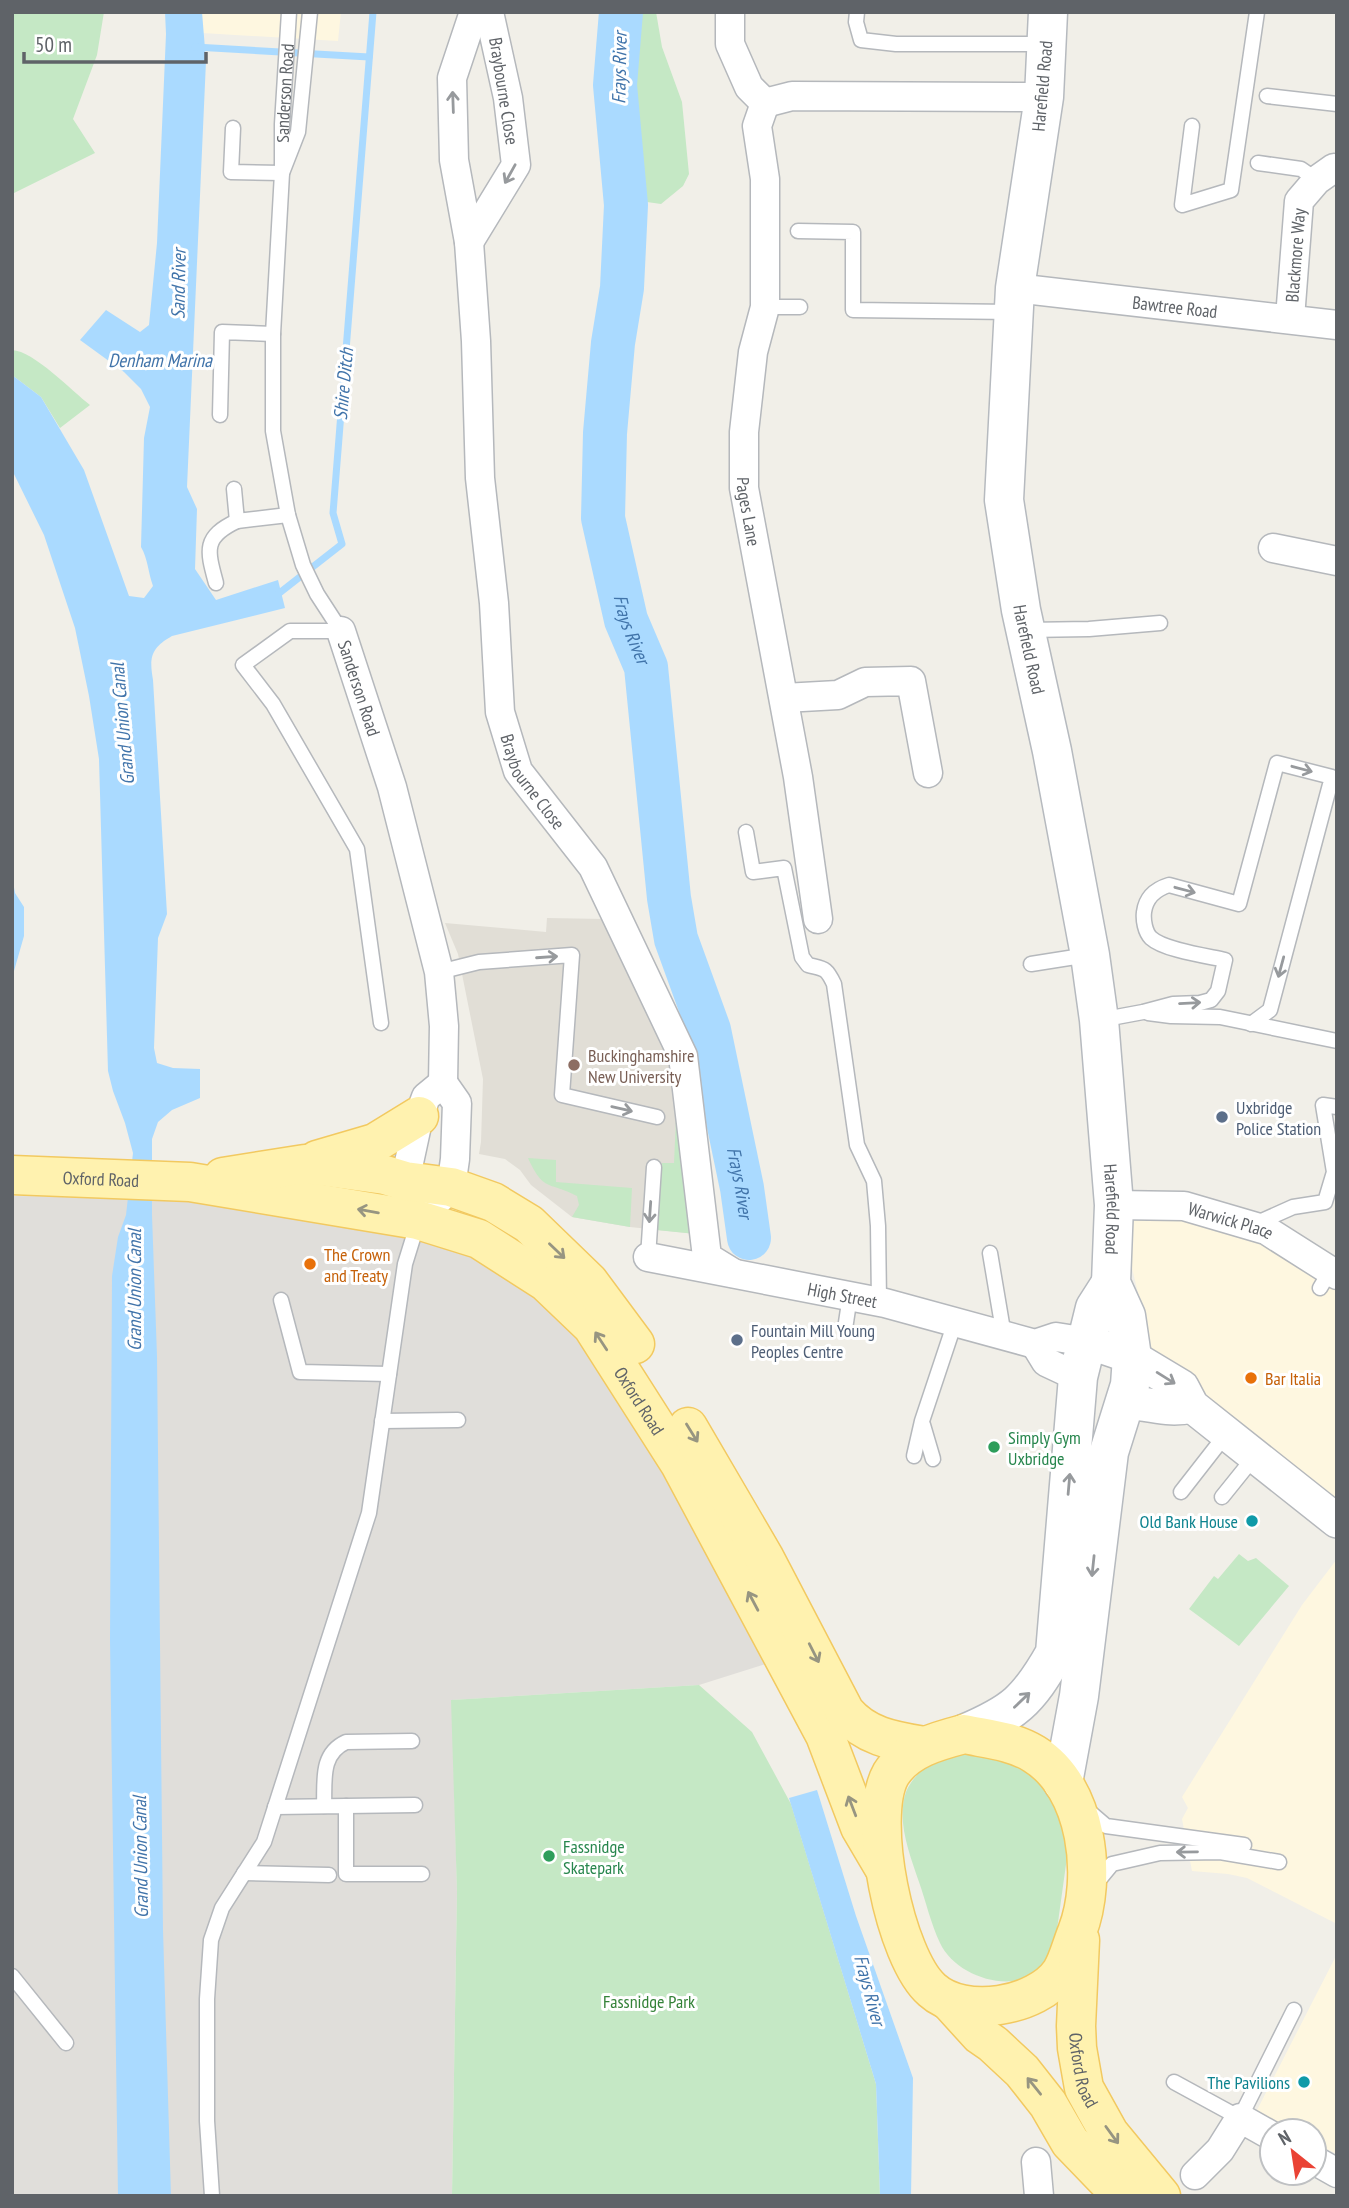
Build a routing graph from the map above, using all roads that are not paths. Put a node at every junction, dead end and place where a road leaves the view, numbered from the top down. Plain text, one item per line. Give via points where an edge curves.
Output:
1 (289, 12) edge
2 (310, 12) edge
3 (474, 12) edge
4 (489, 12) edge
5 (730, 12) edge
6 (857, 12) edge
7 (1257, 12) edge
8 (1047, 28) edge
9 (1267, 96) dead end
10 (1044, 97) junction
11 (765, 103) junction
12 (1337, 104) edge
13 (1192, 126) dead end
14 (233, 128) dead end
15 (1258, 163) dead end
16 (1331, 168) edge
17 (282, 173) junction
18 (798, 231) dead end
19 (469, 242) junction
20 (1014, 300) junction
21 (765, 307) junction
22 (800, 307) dead end
23 (1290, 318) junction
24 (1337, 325) edge
25 (272, 334) junction
26 (220, 415) dead end
27 (234, 489) dead end
28 (288, 515) junction
29 (237, 521) junction
30 (1272, 548) dead end
31 (1337, 561) edge
32 (216, 583) dead end
33 (1160, 623) dead end
34 (1026, 629) junction
35 (341, 631) junction
36 (784, 698) junction
37 (928, 773) dead end
38 (746, 832) dead end
39 (818, 919) dead end
40 (1090, 955) junction
41 (1031, 964) dead end
42 (439, 971) junction
43 (1143, 1012) junction
44 (1099, 1020) junction
45 (381, 1023) dead end
46 (1251, 1024) junction
47 (1337, 1041) edge
48 (443, 1083) junction
49 (1337, 1107) edge
50 (419, 1115) junction
51 (657, 1117) dead end
52 (1334, 1161) edge
53 (305, 1164) junction
54 (654, 1167) dead end
55 (12, 1175) edge
56 (405, 1181) junction
57 (190, 1182) junction
58 (451, 1187) junction
59 (1114, 1205) junction
60 (418, 1220) junction
61 (1251, 1225) junction
62 (990, 1253) dead end
63 (648, 1257) joint
64 (733, 1273) junction
65 (1329, 1278) edge
66 (1111, 1283) junction
67 (850, 1296) junction
68 (281, 1300) dead end
69 (880, 1301) junction
70 (955, 1322) junction
71 (845, 1329) dead end
72 (1004, 1336) junction
73 (1132, 1357) junction
74 (1083, 1359) junction
75 (390, 1374) junction
76 (1123, 1403) junction
77 (1192, 1406) junction
78 (458, 1420) dead end
79 (922, 1420) junction
80 (382, 1421) junction
81 (1227, 1433) junction
82 (914, 1456) dead end
83 (1255, 1456) junction
84 (933, 1459) dead end
85 (1181, 1492) dead end
86 (1222, 1497) dead end
87 (1337, 1521) edge
88 (964, 1734) junction
89 (412, 1741) dead end
90 (924, 1746) junction
91 (1068, 1790) junction
92 (415, 1805) dead end
93 (324, 1806) junction
94 (346, 1806) junction
95 (275, 1807) junction
96 (1244, 1845) dead end
97 (1279, 1862) dead end
98 (883, 1866) junction
99 (244, 1873) junction
100 (422, 1874) dead end
101 (328, 1875) dead end
102 (1083, 1908) junction
103 (12, 1976) edge
104 (950, 2002) junction
105 (1294, 2010) dead end
106 (66, 2043) dead end
107 (1174, 2082) dead end
108 (1240, 2118) junction
109 (1258, 2128) edge
110 (1035, 2162) dead end
111 (1195, 2175) dead end
112 (212, 2196) edge
113 (1039, 2196) edge
114 (1122, 2196) edge
115 (1161, 2196) edge

1 - 17 lane, Sanderson Road
2 - 17 lane, Sanderson Road via 298,132
19 -> 3 street, Braybourne Close via 454,160 452,78
4 -> 19 street, Braybourne Close via 508,98 516,165
5 - 11 street via 730,44 749,87
6 - 8 lane via 861,40 896,44
7 - 13 lane via 1231,190 1182,205
8 - 10 main road, Harefield Road
9 - 12 lane
10 - 11 street via 792,96
10 - 20 main road, Harefield Road
11 - 21 street, Pages Lane via 757,126 765,178
14 - 17 lane via 231,172
15 - 16 lane
16 - 23 street, Blackmore Way via 1299,201
17 - 25 lane, Sanderson Road
18 - 20 lane via 853,232 853,310
19 - 64 street, Braybourne Close via 480,478 494,603 499,712 518,771 593,867 683,1056 707,1258
20 - 23 street, Bawtree Road via 1069,296
20 - 34 main road, Harefield Road via 1004,500
21 - 22 lane
21 - 36 street, Pages Lane via 752,352 744,488
23 - 24 street, Bawtree Road
25 - 26 lane via 222,332
25 - 28 lane, Sanderson Road via 273,431
27 - 29 lane
28 - 29 lane
28 - 35 lane, Sanderson Road via 303,565
29 - 32 lane via 221,528 212,540 209,558
30 - 31 street
33 - 34 lane
34 - 40 main road, Harefield Road
35 - 42 street, Sanderson Road via 392,787
35 - 45 lane via 290,631 243,665 273,704 357,849
36 - 37 street via 838,695 865,682 911,681
36 - 39 street, Pages Lane
38 - 69 lane via 753,872 784,868 802,957 808,965 828,971 834,984 857,1145 874,1181
40 - 41 lane
40 - 44 main road, Harefield Road
42 - 48 street, Sanderson Road
42 -> 51 lane via 479,962 572,955 562,1095
43 - 44 lane
43 - 46 lane via 1220,1017
43 -> 46 lane via 1212,1000 1218,991 1226,960 1159,944 1145,927 1144,908 1148,898 1169,885 1239,904 1277,763 1332,777 1270,1010
44 - 59 main road, Harefield Road
46 - 47 lane
48 - 50 street via 426,1097
48 - 58 street via 457,1103
49 - 52 lane via 1323,1105
50 - 53 main road via 375,1143
50 - 56 street
52 - 61 lane via 1325,1202 1293,1207
53 - 56 main road, Oxford Road
53 - 57 main road, Oxford Road
54 -> 63 lane
55 - 57 main road, Oxford Road
56 - 58 main road, Oxford Road
56 - 60 street
60 -> 57 main road, Oxford Road
58 - 60 street
58 -> 90 main road, Oxford Road via 505,1207 589,1282 623,1325 695,1439 764,1557 845,1712 882,1738
59 - 61 street, Warwick Place via 1184,1206
59 - 66 main road, Harefield Road
60 - 75 lane via 405,1264
98 -> 60 main road, Oxford Road via 860,1827 825,1735 680,1464 592,1326 546,1282 493,1246 467,1233
61 - 65 street, Warwick Place via 1266,1230
62 - 72 lane
63 - 64 street, High Street
64 - 67 street, High Street
66 - 73 main road, Harefield Road via 1126,1316
66 - 74 main road, Harefield Road via 1096,1308
67 - 69 street, High Street
67 - 71 lane
68 - 75 lane via 300,1372
69 - 70 street, High Street
70 - 72 street, High Street
70 - 79 lane
72 - 74 street, High Street via 1035,1344 1056,1337
73 - 74 street
73 - 76 main road, Harefield Road
73 -> 77 street via 1182,1387
88 -> 74 main road, Harefield Road via 998,1720 1017,1705 1036,1686 1055,1653
75 - 80 lane
76 - 77 street via 1175,1410
76 -> 91 main road, Harefield Road via 1109,1452
77 - 81 street
78 - 80 lane
79 - 82 lane
79 - 84 lane
80 - 95 lane via 369,1513
81 - 83 street
81 - 85 lane
83 - 86 lane
83 - 87 street
88 - 90 main road
88 - 91 main road via 1008,1743 1035,1755
89 - 93 lane via 346,1742 336,1747 326,1764
90 - 98 main road via 904,1759 885,1792
91 - 96 lane via 1105,1826
91 - 102 main road via 1082,1822
92 - 94 lane
93 - 94 lane
93 - 95 lane
94 - 100 lane via 346,1874
95 - 99 lane via 264,1842
97 -> 102 lane via 1220,1852 1160,1853 1112,1864
98 - 104 main road via 899,1927 919,1974
99 - 101 lane
99 - 112 lane via 222,1908 211,1940 207,2121
102 - 104 main road via 1061,1972 1045,1987 1025,2000 983,2006
102 -> 115 main road, Oxford Road via 1076,2026 1084,2088 1109,2133
103 - 106 lane
114 -> 104 main road via 1070,2142 1022,2071
105 - 108 lane
107 - 108 lane
108 - 109 street
108 - 111 street via 1220,2150
110 - 113 street

